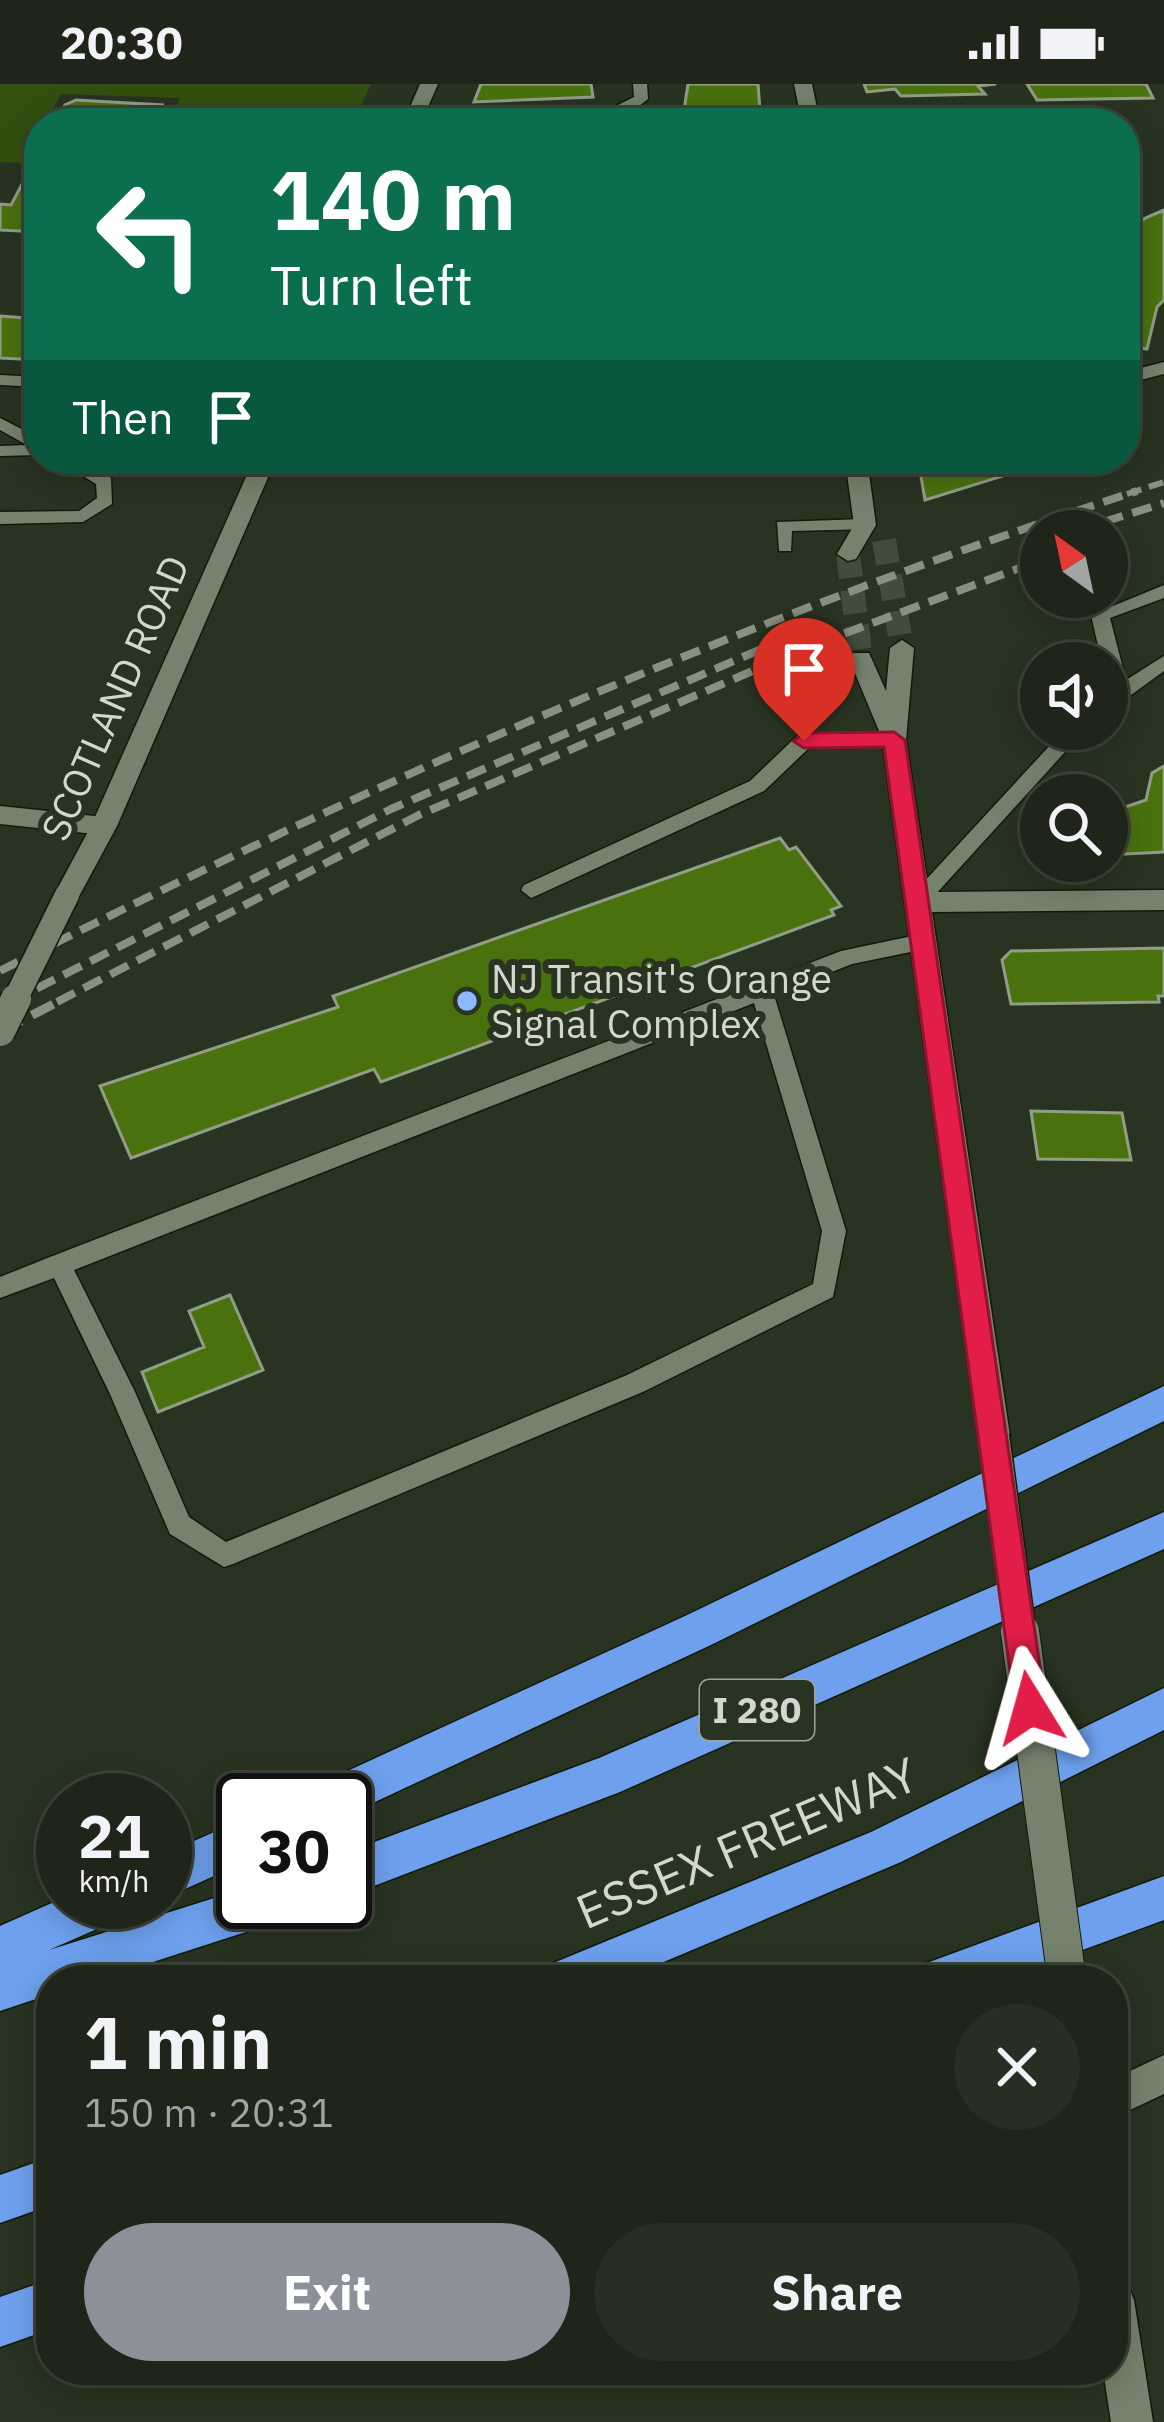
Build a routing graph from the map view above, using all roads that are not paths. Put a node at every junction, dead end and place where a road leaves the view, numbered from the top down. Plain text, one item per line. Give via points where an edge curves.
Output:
1 (640, 84) edge
2 (629, 108) edge
3 (91, 474) edge
4 (252, 474) edge
5 (858, 474) edge
6 (0, 518) edge
7 (865, 525) junction
8 (884, 540) tunnel mouth
9 (785, 547) dead end
10 (848, 554) tunnel mouth
11 (1164, 591) edge
12 (1104, 642) edge
13 (902, 648) tunnel mouth
14 (862, 659) tunnel mouth
15 (1164, 662) edge
16 (1128, 687) edge
17 (894, 740) junction
18 (1057, 750) edge
19 (0, 815) edge
20 (104, 826) junction
21 (531, 890) dead end
22 (1164, 900) edge
23 (917, 902) junction
24 (922, 942) junction
25 (762, 992) junction
26 (0, 1031) edge
27 (58, 1264) junction
28 (0, 1288) edge
29 (1164, 1403) edge
30 (1164, 1530) edge
31 (1164, 1708) edge
32 (372, 1781) edge
33 (372, 1865) edge
34 (1164, 1898) edge
35 (216, 1920) edge
36 (45, 1929) edge
37 (0, 1949) edge
38 (73, 1965) edge
39 (603, 1965) edge
40 (981, 1965) edge
41 (1065, 1965) edge
42 (36, 1977) edge
43 (0, 1988) edge
44 (1164, 2074) edge
45 (1128, 2092) edge
46 (36, 2186) edge
47 (0, 2199) edge
48 (36, 2309) edge
49 (0, 2322) edge
50 (1126, 2385) edge
51 (1132, 2422) edge

1 - 2 lane via 641,99
3 - 6 lane via 105,482 106,500 83,516
4 - 20 street, SCOTLAND ROAD
5 - 7 street
7 - 8 street
7 - 9 lane via 784,526
7 - 10 street
11 - 12 lane via 1100,615
13 - 17 street
14 - 17 street
15 - 16 lane
17 - 21 lane via 804,741 757,786
17 - 23 street
18 - 23 lane
19 - 20 street
20 - 26 street, SCOTLAND ROAD, bridge
22 - 23 street
23 - 24 street
24 - 25 lane via 849,957
24 - 41 street, bridge
25 - 27 lane
25 - 27 lane via 834,1231 824,1290 636,1383 224,1555 179,1525
27 - 28 lane
29 - 32 highway
30 - 33 highway, I 280 via 604,1777
31 - 39 highway, ESSEX FREEWAY via 886,1846
34 - 40 highway
35 - 38 highway
36 - 37 highway
42 - 43 highway
44 - 45 street
46 - 47 highway
48 - 49 highway
50 - 51 street

